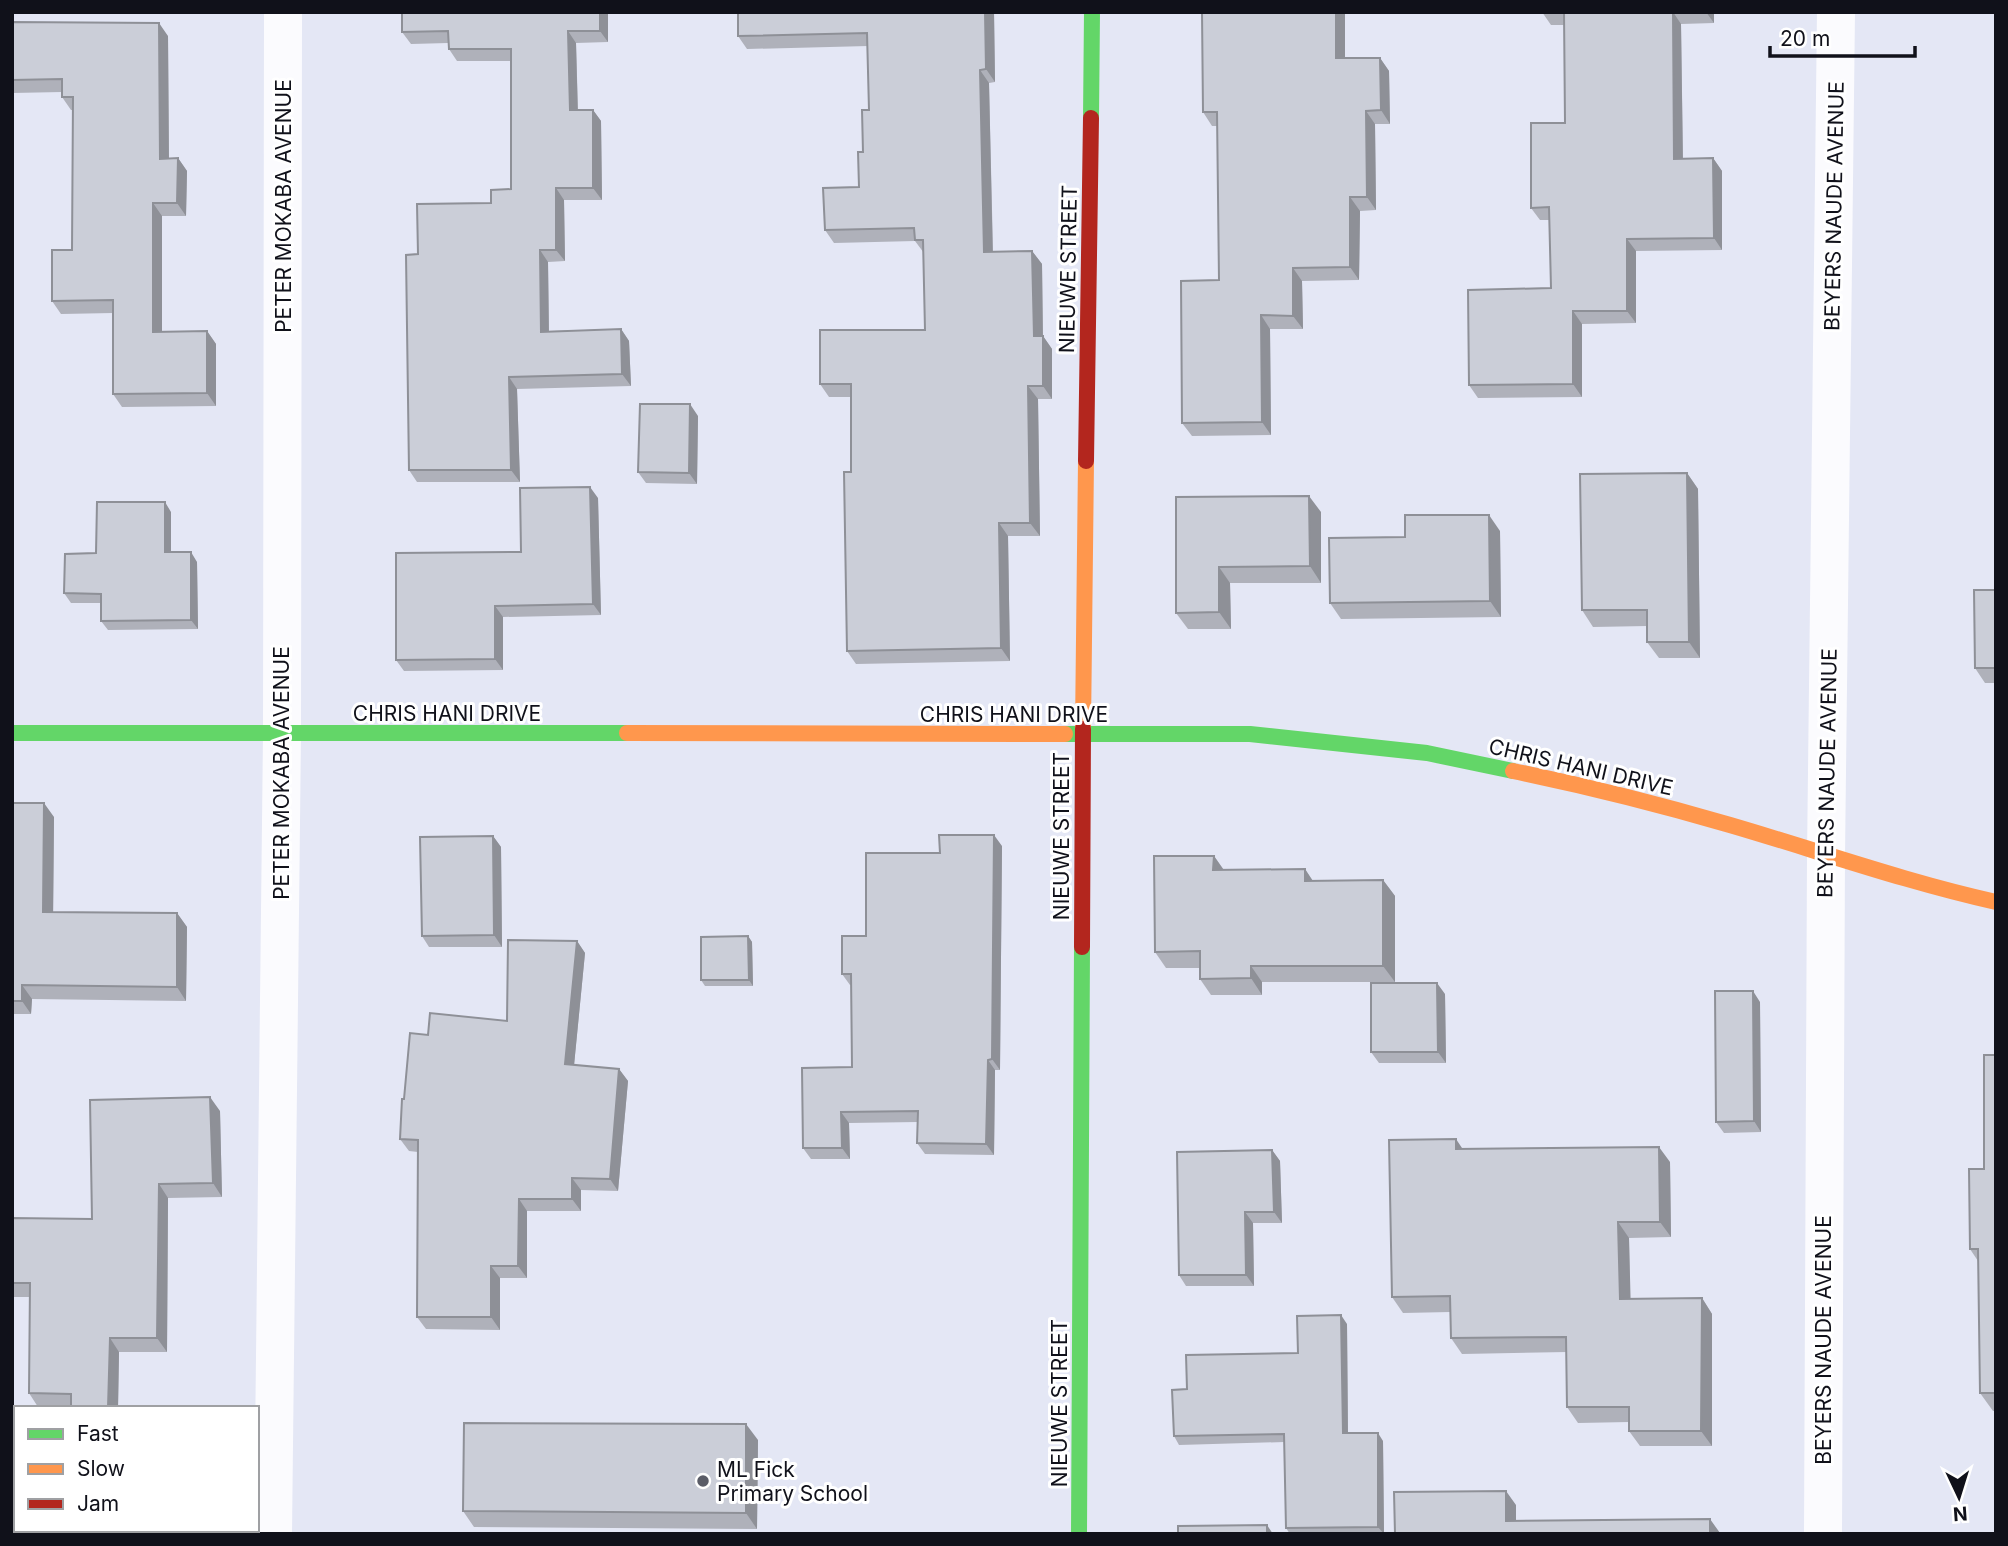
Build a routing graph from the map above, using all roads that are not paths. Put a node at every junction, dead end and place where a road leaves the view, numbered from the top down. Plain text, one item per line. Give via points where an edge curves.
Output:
1 (283, 12) edge
2 (1092, 12) edge
3 (1836, 12) edge
4 (12, 733) edge
5 (282, 734) junction
6 (1083, 735) junction
7 (1826, 856) junction
8 (1996, 902) edge
9 (273, 1534) edge
10 (1079, 1534) edge
11 (1823, 1534) edge

1 - 5 street, PETER MOKABA AVENUE
2 - 6 street, NIEUWE STREET
3 - 7 street, BEYERS NAUDE AVENUE
4 - 5 street, CHRIS HANI DRIVE
5 - 6 street, CHRIS HANI DRIVE
5 - 9 street, PETER MOKABA AVENUE
6 - 7 street, CHRIS HANI DRIVE via 1250,734 1427,753 1585,786
6 - 10 street, NIEUWE STREET
7 - 8 street, CHRIS HANI DRIVE
7 - 11 street, BEYERS NAUDE AVENUE

